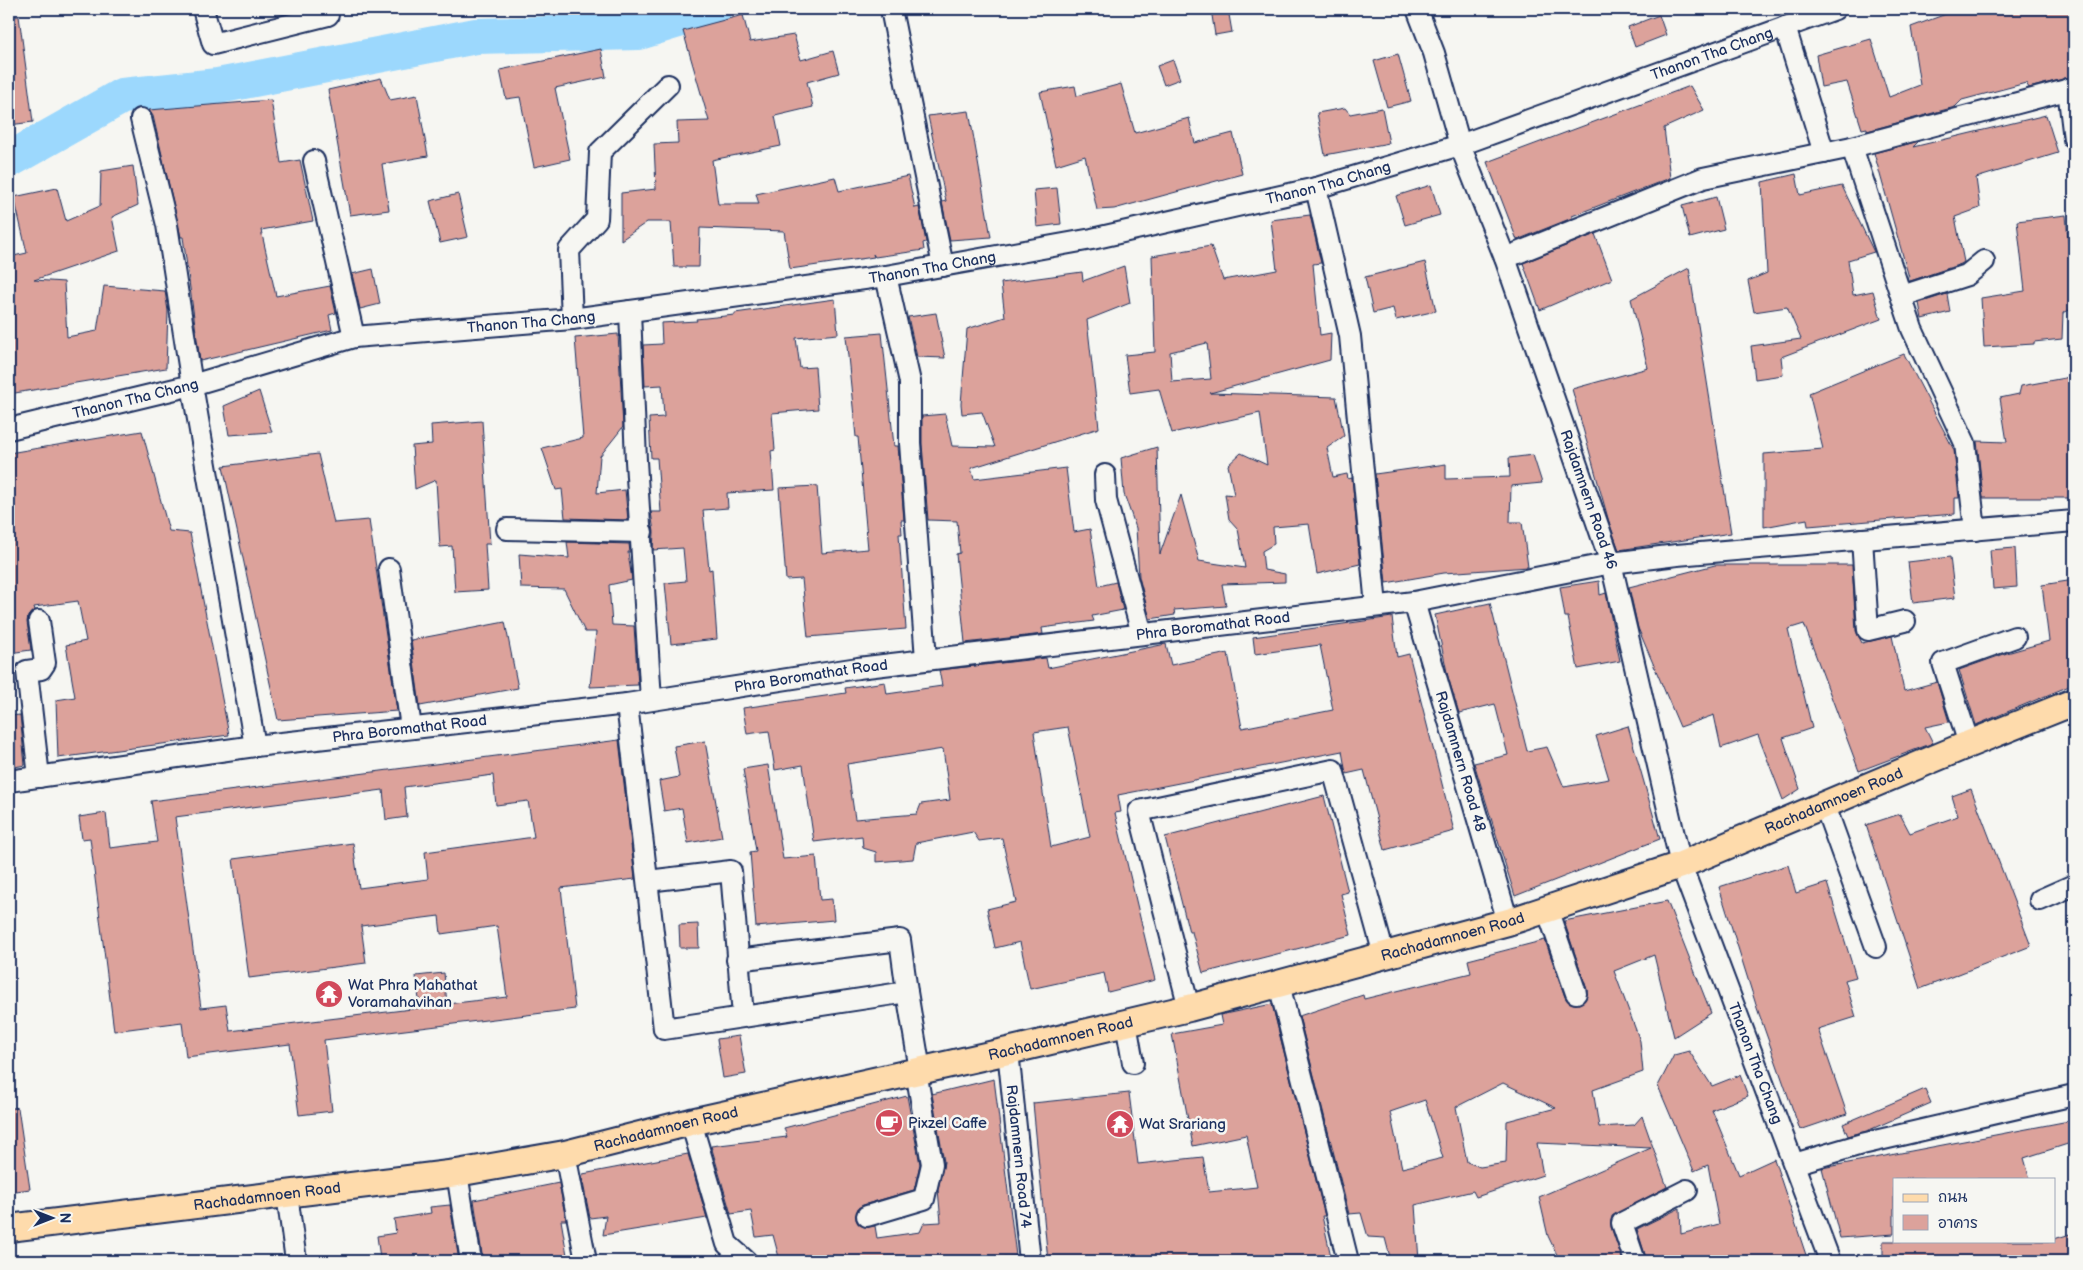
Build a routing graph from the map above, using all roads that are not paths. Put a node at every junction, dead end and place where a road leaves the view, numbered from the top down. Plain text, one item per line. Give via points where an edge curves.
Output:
1 (203, 9) edge
2 (327, 9) edge
3 (891, 9) edge
4 (1417, 9) edge
5 (1835, 9) edge
6 (1784, 27) junction
7 (668, 85) dead end
8 (2071, 89) edge
9 (141, 119) dead end
10 (2074, 139) edge
11 (1460, 145) junction
12 (1852, 147) junction
13 (1824, 153) junction
14 (314, 161) dead end
15 (1316, 188) junction
16 (1505, 258) junction
17 (1984, 261) dead end
18 (943, 266) junction
19 (886, 276) junction
20 (1902, 296) junction
21 (630, 311) junction
22 (572, 319) junction
23 (354, 337) junction
24 (192, 385) junction
25 (9, 428) edge
26 (1105, 475) dead end
27 (2074, 521) edge
28 (507, 529) dead end
29 (1975, 530) junction
30 (642, 532) junction
31 (1862, 539) junction
32 (1611, 564) junction
33 (389, 569) dead end
34 (1414, 602) junction
35 (1376, 606) junction
36 (39, 621) dead end
37 (1904, 621) dead end
38 (1142, 634) junction
39 (2016, 638) dead end
40 (926, 659) junction
41 (651, 700) junction
42 (2074, 702) edge
43 (627, 704) junction
44 (411, 728) junction
45 (1969, 744) junction
46 (256, 746) junction
47 (39, 776) junction
48 (9, 781) edge
49 (1825, 806) junction
50 (1681, 865) junction
51 (648, 881) junction
52 (2074, 886) edge
53 (2040, 900) dead end
54 (1547, 909) junction
55 (1508, 922) junction
56 (1876, 947) dead end
57 (1384, 955) junction
58 (737, 960) junction
59 (1279, 984) junction
60 (907, 992) junction
61 (1576, 993) dead end
62 (1189, 1008) junction
63 (743, 1016) junction
64 (1126, 1023) junction
65 (1008, 1051) junction
66 (1133, 1063) dead end
67 (918, 1070) junction
68 (2074, 1095) edge
69 (691, 1122) junction
70 (565, 1154) junction
71 (1794, 1164) junction
72 (457, 1174) junction
73 (1687, 1190) dead end
74 (287, 1194) junction
75 (867, 1216) dead end
76 (9, 1228) edge
77 (296, 1261) edge
78 (471, 1261) edge
79 (586, 1261) edge
80 (746, 1261) edge
81 (1030, 1261) edge
82 (1348, 1261) edge
83 (1636, 1261) edge
84 (1830, 1261) edge

1 - 2 street via 213,44 328,15
3 - 18 street
4 - 11 street, Rajdamnern Road 46 via 1434,53
5 - 6 street, Thanon Tha Chang
6 - 11 street, Thanon Tha Chang
6 - 13 street
7 - 22 street via 600,152 597,219 569,250
8 - 10 street
8 - 12 street
9 - 24 street via 168,225
11 - 15 street, Thanon Tha Chang
11 - 16 street, Rajdamnern Road 46
12 - 13 street
12 - 20 street
13 - 16 street via 1703,178
14 - 23 street
15 - 18 street, Thanon Tha Chang via 1092,239
15 - 35 street via 1350,336
16 - 32 street, Rajdamnern Road 46
17 - 20 street via 1967,275
18 - 19 street, Thanon Tha Chang
19 - 21 street, Thanon Tha Chang
19 - 40 street via 910,382 910,443
20 - 29 street via 1912,329 1965,443
21 - 22 street, Thanon Tha Chang
21 - 30 street
22 - 23 street, Thanon Tha Chang
23 - 24 street, Thanon Tha Chang
24 - 25 street, Thanon Tha Chang
24 - 46 street
26 - 38 street via 1106,500
27 - 29 street, Phra Boromathat Road
28 - 30 street
29 - 31 street, Phra Boromathat Road
30 - 41 street
31 - 32 street, Phra Boromathat Road via 1677,554
31 - 37 street via 1868,630
32 - 34 street, Phra Boromathat Road
32 - 50 street, Rajdamnern Road 46
33 - 44 street
34 - 35 street, Phra Boromathat Road
34 - 55 street, Rajdamnern Road 48
35 - 38 street, Phra Boromathat Road
36 - 47 street via 45,663 41,669 26,671
38 - 40 street, Phra Boromathat Road
39 - 45 street via 1943,663
40 - 41 street, Phra Boromathat Road
41 - 43 street, Phra Boromathat Road
42 - 45 main road, Rachadamnoen Road
43 - 44 street, Phra Boromathat Road
43 - 51 street
44 - 46 street, Phra Boromathat Road
45 - 49 main road, Rachadamnoen Road
46 - 47 street, Phra Boromathat Road
47 - 48 street, Phra Boromathat Road
49 - 50 main road, Rachadamnoen Road
49 - 56 street
50 - 54 main road, Rachadamnoen Road
50 - 71 street, Thanon Tha Chang
51 - 58 street via 731,871
51 - 63 street via 664,1029
52 - 53 street
54 - 55 main road, Rachadamnoen Road
54 - 61 street
55 - 57 main road, Rachadamnoen Road
57 - 59 main road, Rachadamnoen Road
57 - 62 street via 1333,770 1139,811
58 - 60 street via 900,940
58 - 63 street
59 - 62 main road, Rachadamnoen Road
59 - 82 street
60 - 63 street
60 - 67 street
62 - 64 main road, Rachadamnoen Road
64 - 65 main road, Rachadamnoen Road
64 - 66 street
65 - 67 main road, Rachadamnoen Road
65 - 81 street, Rajdamnern Road 74
67 - 69 main road, Rachadamnoen Road
67 - 75 street via 932,1164 924,1199
68 - 71 street via 1862,1144
69 - 70 main road, Rachadamnoen Road
69 - 80 street via 727,1244
70 - 72 main road, Rachadamnoen Road
70 - 79 street
71 - 84 street, Thanon Tha Chang
72 - 74 main road, Rachadamnoen Road
72 - 78 street
73 - 83 street via 1622,1223
74 - 76 main road, Rachadamnoen Road
74 - 77 street

